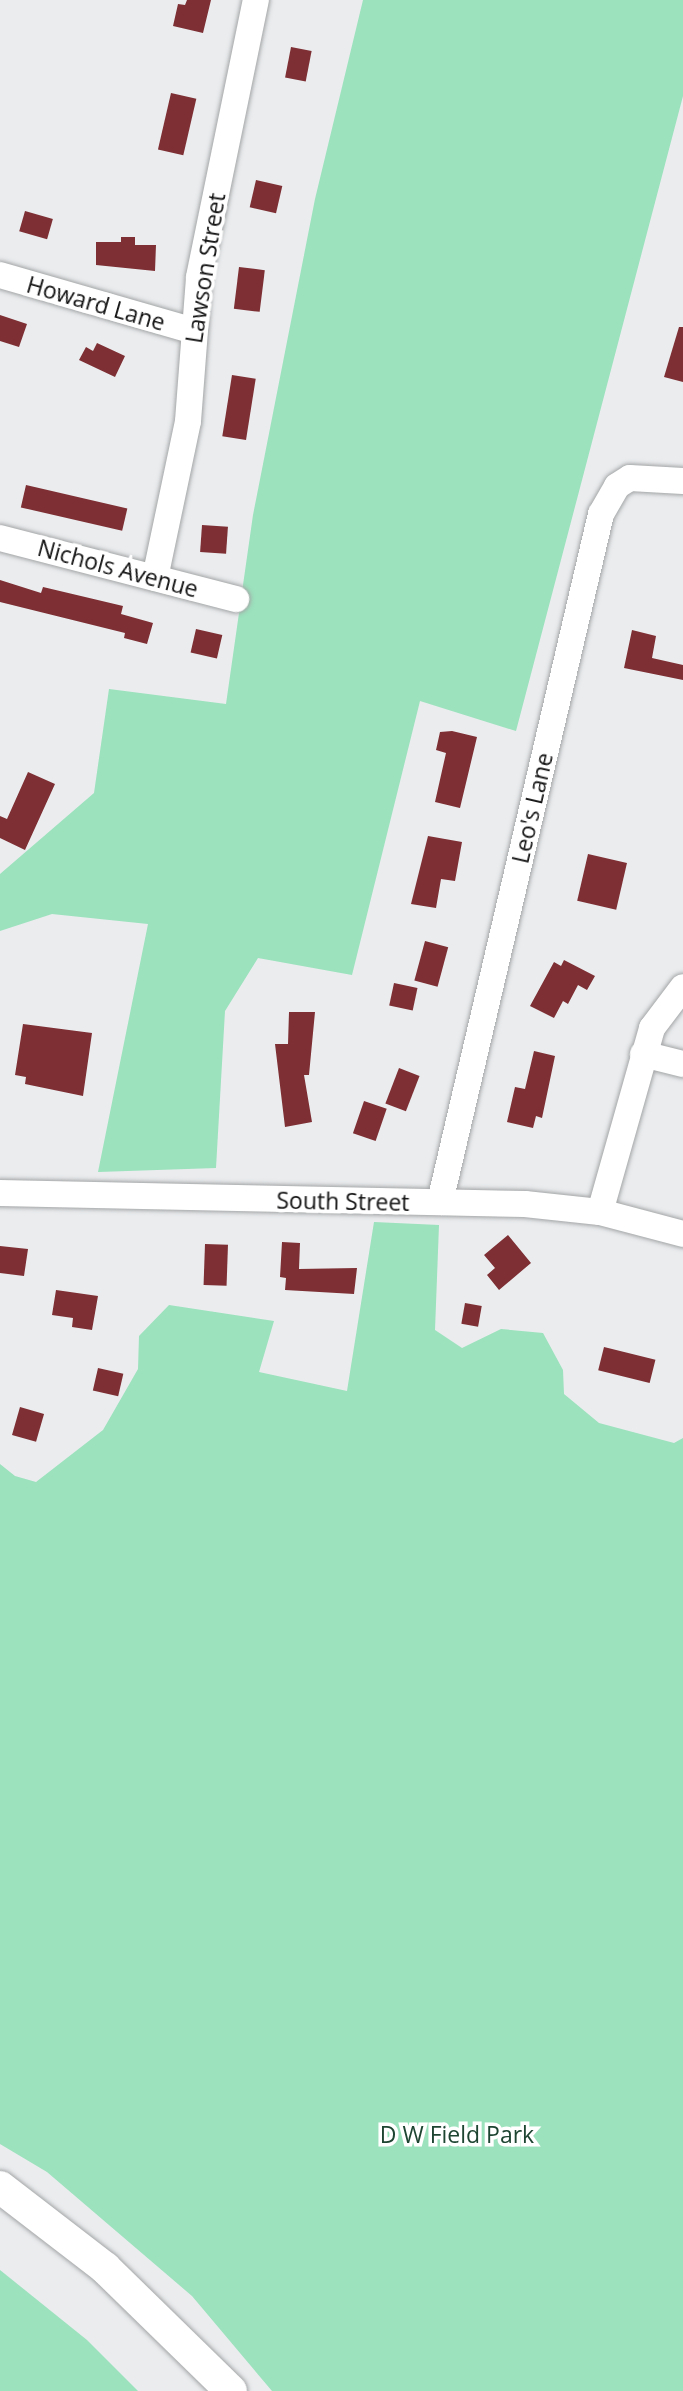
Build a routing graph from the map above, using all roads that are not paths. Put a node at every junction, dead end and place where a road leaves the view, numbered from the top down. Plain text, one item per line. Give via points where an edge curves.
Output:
1 (256, 0) edge
2 (0, 275) edge
3 (191, 330) junction
4 (683, 481) edge
5 (0, 538) edge
6 (155, 578) junction
7 (236, 599) dead end
8 (683, 987) edge
9 (643, 1054) junction
10 (683, 1064) edge
11 (0, 1193) edge
12 (440, 1202) junction
13 (600, 1212) junction
14 (683, 1234) edge
15 (0, 2187) edge
16 (231, 2391) edge

1 - 3 street, Lawson Street
2 - 3 street, Howard Lane
3 - 6 street, Lawson Street via 188,421
4 - 12 street, Leo's Lane via 630,478 617,486 601,514
5 - 6 street, Nichols Avenue
6 - 7 street, Nichols Avenue
8 - 9 street via 665,1006
9 - 10 street
9 - 13 street
11 - 12 street, South Street
12 - 13 street, South Street
13 - 14 street, South Street
15 - 16 main road via 105,2268

